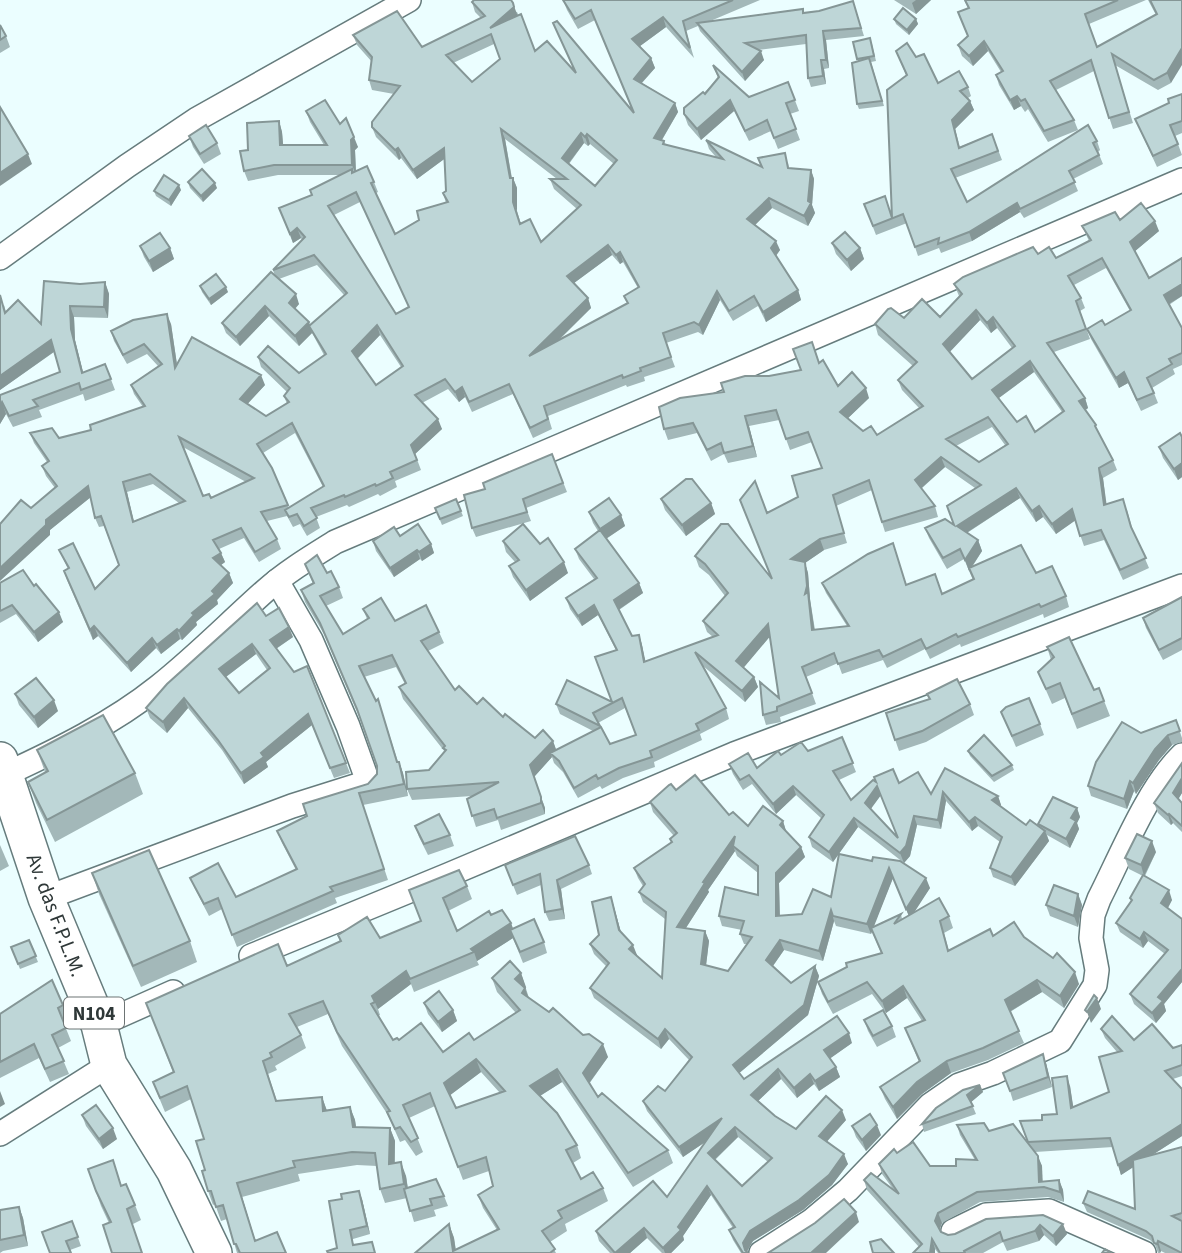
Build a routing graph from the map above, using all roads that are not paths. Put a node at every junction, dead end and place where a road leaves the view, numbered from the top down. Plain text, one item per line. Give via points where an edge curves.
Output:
1 (409, 0) edge
2 (1182, 180) edge
3 (0, 258) edge
4 (278, 581) junction
5 (1182, 586) edge
6 (1182, 755) edge
7 (3, 767) edge
8 (46, 898) junction
9 (230, 966) edge
10 (194, 982) edge
11 (99, 1026) junction
12 (109, 1065) junction
13 (0, 1134) edge
14 (953, 1230) dead end
15 (214, 1253) edge
16 (761, 1253) edge
17 (1144, 1253) edge

1 - 3 street via 198,119
2 - 4 street via 334,542
4 - 7 street via 156,688 115,717 44,757
4 - 8 street via 316,651 368,782
5 - 9 street via 734,754
6 - 16 street via 1148,803 1099,899 1091,938 1095,985 1060,1041 959,1085 930,1105 848,1190
7 - 8 main road, Av. das F.P.L.M. / N104
8 - 11 main road, Av. das F.P.L.M. / N104
10 - 11 street
11 - 12 main road, Av. das F.P.L.M. / N104
12 - 13 street
12 - 15 main road, Av. das F.P.L.M. / N104 via 174,1170
14 - 17 street via 986,1215 1049,1211

